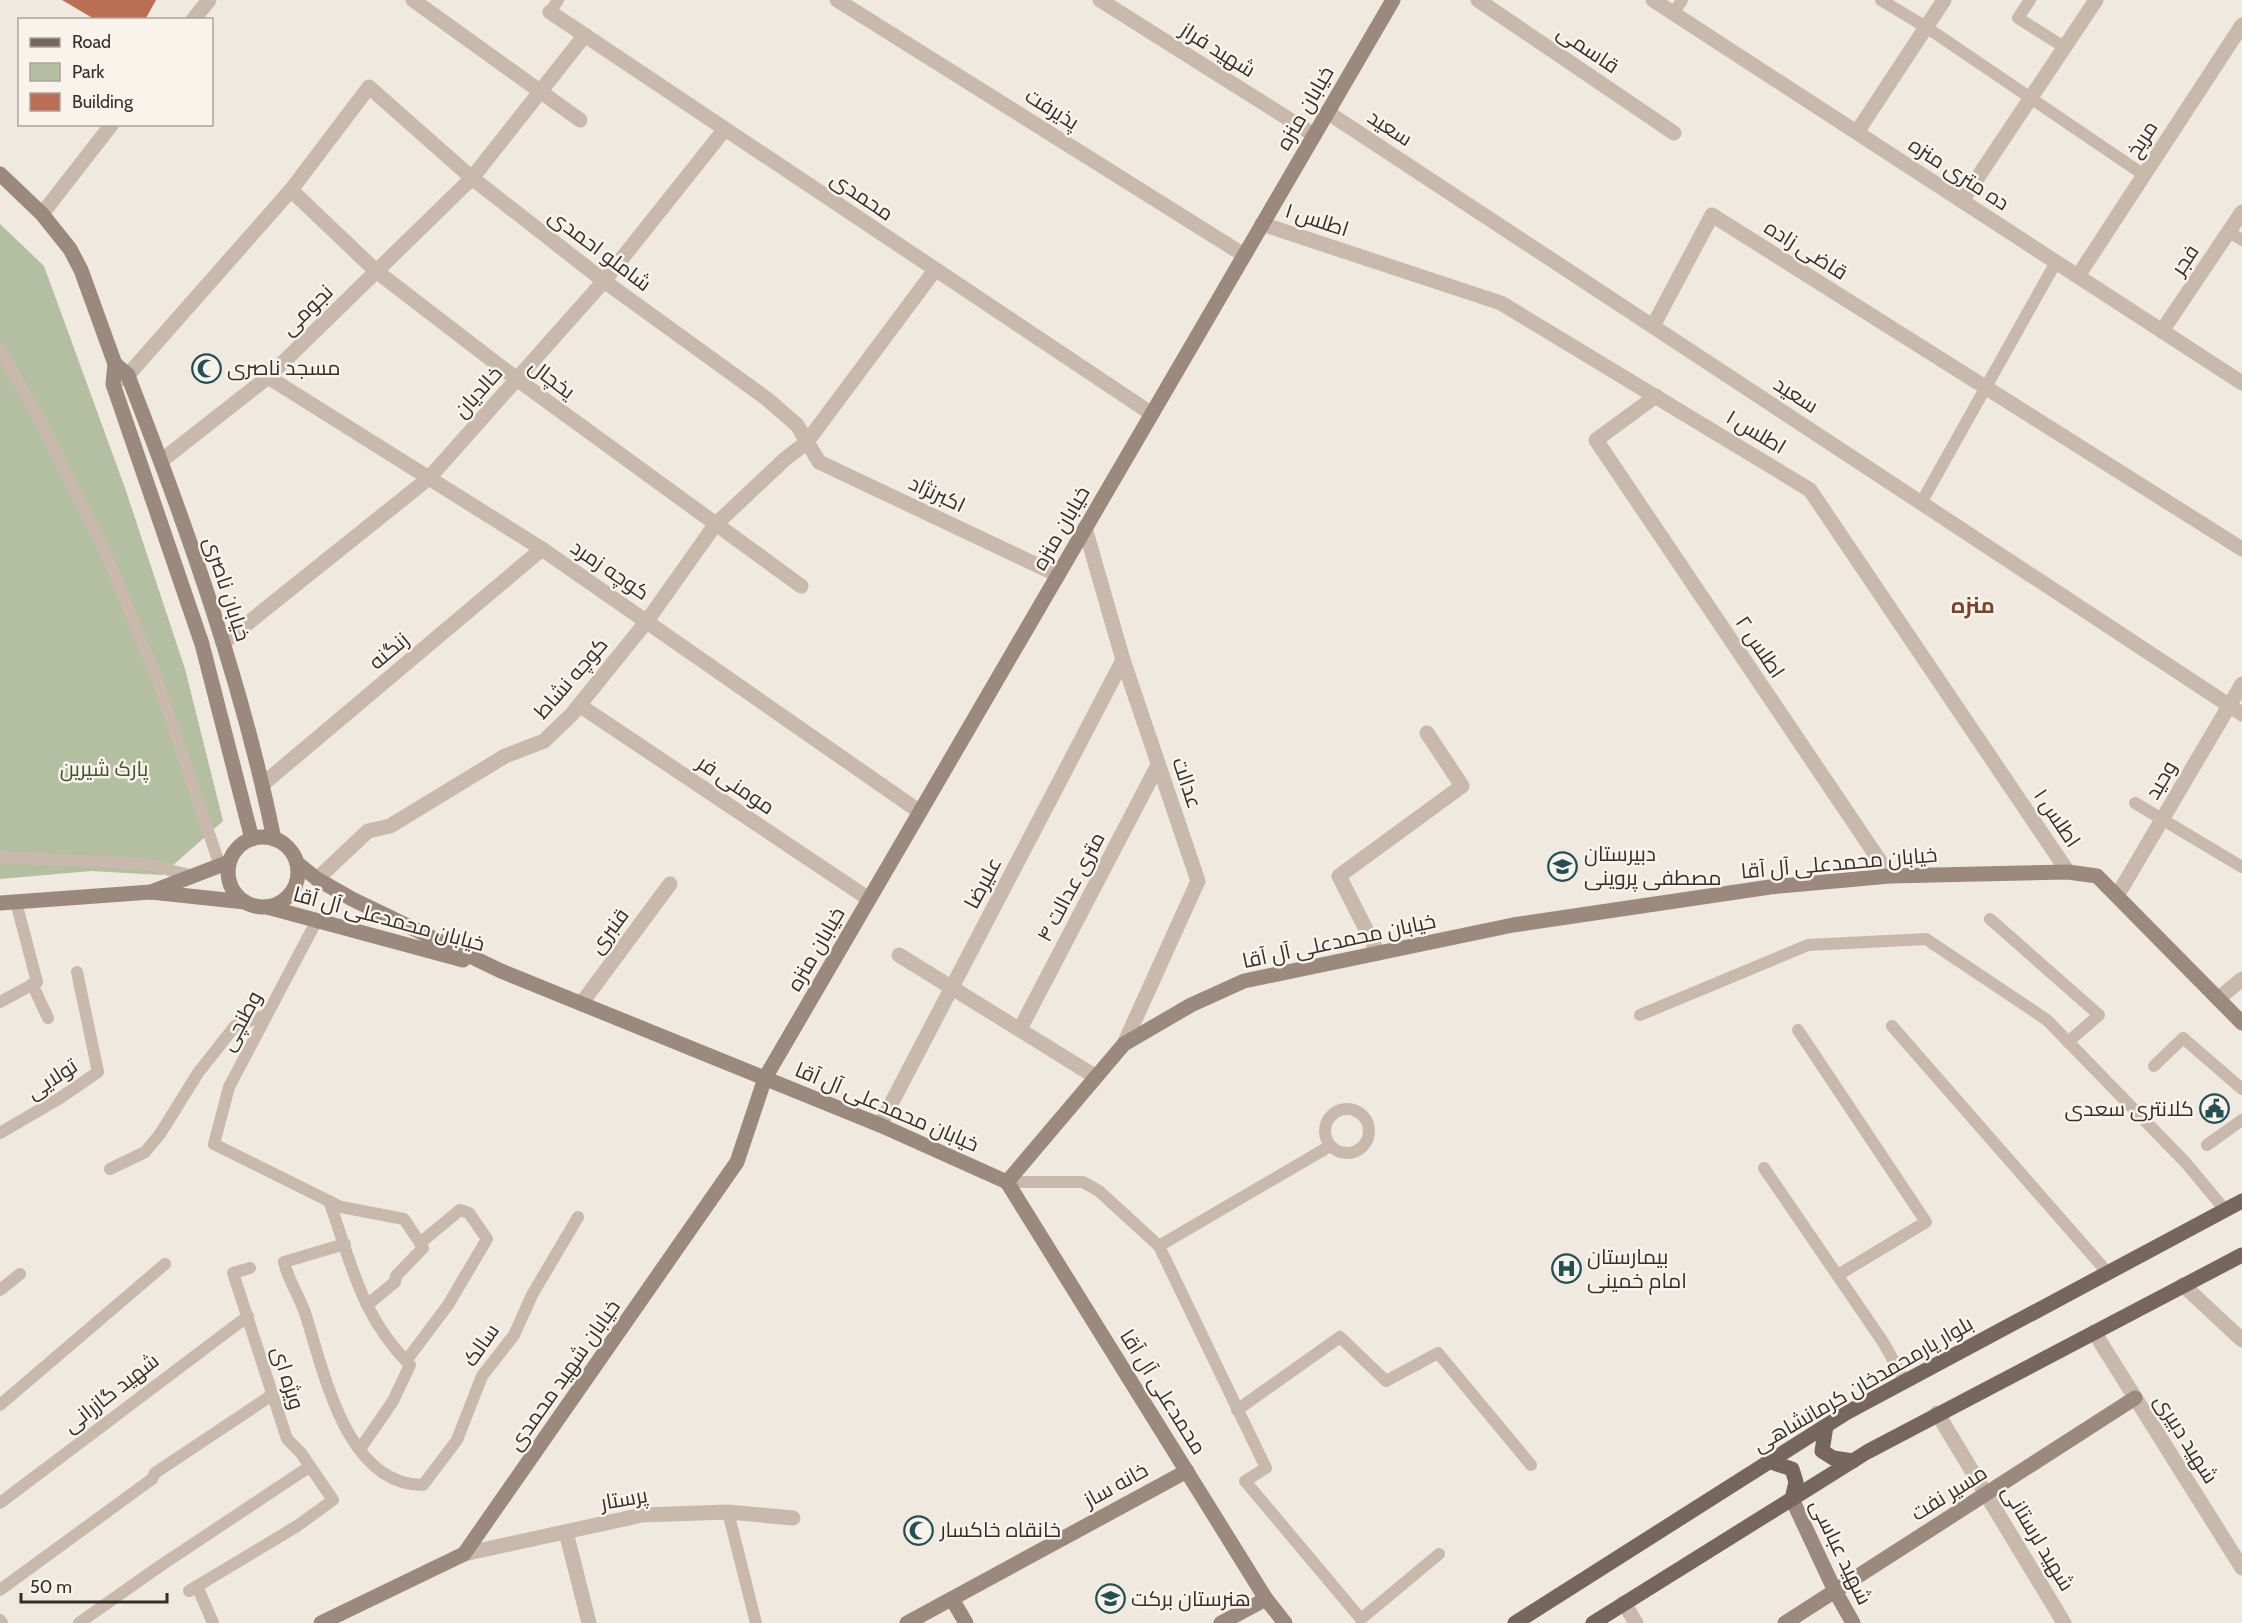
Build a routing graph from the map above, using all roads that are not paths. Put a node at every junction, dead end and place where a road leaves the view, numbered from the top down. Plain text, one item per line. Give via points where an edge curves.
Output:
1 (209, 0) edge
2 (413, 0) edge
3 (837, 0) edge
4 (1100, 0) edge
5 (1393, 0) edge
6 (1478, 0) edge
7 (1653, 0) edge
8 (1682, 0) edge
9 (1881, 0) edge
10 (1944, 0) edge
11 (2030, 0) edge
12 (2096, 0) edge
13 (554, 6) edge
14 (1673, 14) junction
15 (196, 18) edge
16 (2242, 25) edge
17 (1926, 27) junction
18 (585, 35) junction
19 (2064, 47) junction
20 (541, 91) junction
21 (2030, 98) junction
22 (1327, 112) junction
23 (580, 120) dead end
24 (110, 126) edge
25 (725, 129) junction
26 (1857, 132) junction
27 (1674, 133) dead end
28 (1314, 135) junction
29 (0, 174) edge
30 (2144, 175) junction
31 (472, 178) junction
32 (291, 190) junction
33 (1962, 201) junction
34 (2242, 212) edge
35 (42, 214) junction
36 (1262, 224) junction
37 (2229, 232) junction
38 (2242, 240) edge
39 (1244, 255) junction
40 (2056, 262) junction
41 (935, 270) junction
42 (376, 271) junction
43 (2078, 276) junction
44 (604, 281) junction
45 (1653, 326) junction
46 (2162, 331) junction
47 (0, 349) edge
48 (115, 364) junction
49 (128, 375) junction
50 (268, 377) junction
51 (518, 380) junction
52 (2242, 382) edge
53 (113, 384) junction
54 (1985, 387) junction
55 (1656, 396) junction
56 (1152, 414) junction
57 (806, 443) junction
58 (161, 461) junction
59 (429, 478) junction
60 (1921, 502) junction
61 (715, 525) junction
62 (1085, 528) junction
63 (542, 549) junction
64 (2242, 549) edge
65 (1058, 575) junction
66 (801, 586) dead end
67 (647, 621) junction
68 (223, 643) junction
69 (1123, 660) junction
70 (2242, 684) edge
71 (579, 705) junction
72 (2236, 709) edge
73 (1427, 733) dead end
74 (1158, 765) junction
75 (263, 784) junction
76 (2135, 802) dead end
77 (920, 812) junction
78 (2162, 819) junction
79 (252, 838) junction
80 (274, 838) junction
81 (0, 856) edge
82 (297, 863) junction
83 (225, 864) junction
84 (2242, 867) edge
85 (2068, 872) junction
86 (193, 876) junction
87 (1890, 876) junction
88 (317, 879) junction
89 (670, 884) dead end
90 (151, 892) junction
91 (2117, 897) junction
92 (869, 899) junction
93 (16, 902) junction
94 (245, 902) junction
95 (0, 903) edge
96 (267, 907) junction
97 (1990, 919) dead end
98 (317, 920) junction
99 (1378, 953) junction
100 (899, 955) dead end
101 (501, 970) junction
102 (77, 972) dead end
103 (2242, 980) edge
104 (32, 984) junction
105 (953, 986) junction
106 (2218, 999) junction
107 (0, 1002) edge
108 (581, 1004) junction
109 (266, 1015) junction
110 (1640, 1015) dead end
111 (48, 1018) dead end
112 (2242, 1023) edge
113 (1892, 1026) dead end
114 (1020, 1029) junction
115 (1798, 1030) dead end
116 (2068, 1042) junction
117 (1124, 1044) junction
118 (2154, 1066) dead end
119 (1096, 1077) junction
120 (765, 1078) junction
121 (2242, 1089) edge
122 (2241, 1119) edge
123 (880, 1125) junction
124 (0, 1133) edge
125 (2207, 1145) dead end
126 (1330, 1146) dead end
127 (1764, 1168) dead end
128 (110, 1169) dead end
129 (1007, 1182) junction
130 (329, 1201) junction
131 (2242, 1201) edge
132 (2225, 1210) junction
133 (578, 1217) dead end
134 (420, 1243) junction
135 (345, 1244) junction
136 (1159, 1246) junction
137 (2242, 1255) edge
138 (165, 1264) dead end
139 (250, 1268) dead end
140 (2108, 1273) junction
141 (20, 1274) dead end
142 (1838, 1275) junction
143 (2183, 1285) junction
144 (0, 1290) edge
145 (367, 1305) junction
146 (248, 1316) junction
147 (2094, 1332) junction
148 (2242, 1341) edge
149 (406, 1361) junction
150 (1905, 1381) junction
151 (272, 1395) junction
152 (2135, 1398) junction
153 (0, 1405) edge
154 (1237, 1410) junction
155 (1937, 1413) junction
156 (1826, 1426) junction
157 (360, 1449) junction
158 (1768, 1461) junction
159 (1853, 1461) junction
160 (1531, 1465) dead end
161 (309, 1467) junction
162 (1187, 1471) junction
163 (1987, 1495) junction
164 (1792, 1499) junction
165 (0, 1503) edge
166 (728, 1512) junction
167 (793, 1518) dead end
168 (566, 1532) junction
169 (464, 1554) junction
170 (1439, 1554) dead end
171 (2242, 1568) edge
172 (0, 1590) edge
173 (1835, 1591) junction
174 (952, 1599) junction
175 (1266, 1599) junction
176 (1624, 1603) junction
177 (79, 1623) edge
178 (213, 1623) edge
179 (321, 1623) edge
180 (589, 1623) edge
181 (756, 1623) edge
182 (907, 1623) edge
183 (966, 1623) edge
184 (1221, 1623) edge
185 (1286, 1623) edge
186 (1515, 1623) edge
187 (1593, 1623) edge
188 (1636, 1623) edge
189 (1785, 1623) edge
190 (1853, 1623) edge
191 (2064, 1623) edge

1 - 15 street
2 - 20 street
3 - 39 street, پذیرفت
4 - 28 street, شهید فراز
5 - 22 street, خیابان منزه
6 - 27 street, قاسمی
7 - 14 street, ده متری منزه
8 - 14 lane
9 - 17 lane
10 - 17 street
11 - 19 lane via 2018,18
12 - 19 street
13 - 18 street, محمدی
14 - 26 street, ده متری منزه
16 - 30 street, مریخ
17 - 21 lane
17 - 26 street
18 - 20 street, نجومی
18 - 25 street, محمدی
19 - 21 street
20 - 23 street
20 - 31 street, نجومی
21 - 30 lane
21 - 33 street
22 - 28 street, خیابان منزه
22 - 45 street, سعید
24 - 35 street
25 - 41 street, محمدی
25 - 44 street, خالدیان
26 - 33 street, ده متری منزه
28 - 36 street, خیابان منزه
29 - 35 street, خیابان ناصری
30 - 43 street, مریخ
31 - 32 street, شاملو احمدی via 369,87
31 - 42 street, نجومی
31 - 44 street, شاملو احمدی
32 - 42 street, یخچال
32 - 49 street
33 - 40 street, ده متری منزه
34 - 37 street, فجر
35 - 48 street, خیابان ناصری via 81,270
36 - 39 street, خیابان منزه
36 - 55 street, اطلس ۱ via 1501,303
37 - 38 lane
37 - 46 street, فجر
39 - 56 street, خیابان منزه
40 - 43 street, ده متری منزه
40 - 54 lane
41 - 56 street, محمدی
41 - 57 street, کوچه نشاط
42 - 50 street, نجومی
42 - 51 street, یخچال
43 - 46 street, ده متری منزه
44 - 51 street, خالدیان
44 - 57 street, شاملو احمدی via 767,399 797,425
45 - 54 street, قاضی زاده via 1712,215
45 - 60 street, سعید
46 - 52 street, ده متری منزه
47 - 83 lane via 105,551
48 - 49 street, خیابان ناصری
48 - 53 street, خیابان ناصری
49 - 53 street
49 - 58 street, خیابان ناصری
50 - 58 street, نجومی
50 - 59 street, کوچه زمرد
51 - 59 street, خالدیان
51 - 61 street, یخچال
53 - 79 street, خیابان ناصری via 202,644
54 - 60 lane
54 - 64 street, قاضی زاده
55 - 85 street, اطلس ۱ via 1810,490
55 - 87 street, اطلس ۲ via 1596,440
56 - 62 street, خیابان منزه
57 - 61 street, کوچه نشاط
57 - 65 street, اکبرنژاد via 819,462
58 - 68 street, خیابان ناصری
59 - 63 street, کوچه زمرد
59 - 68 street, خالدیان
60 - 72 street, سعید
61 - 66 street, یخچال
61 - 67 street, کوچه نشاط
62 - 65 street, خیابان منزه
62 - 69 street, عدالت
63 - 67 street, کوچه زمرد
63 - 75 street, زنگنه
65 - 77 street, خیابان منزه
67 - 71 street, کوچه نشاط
67 - 77 street, کوچه زمرد
68 - 75 street, خیابان ناصری
69 - 74 street, عدالت
69 - 105 street, علیرضا
70 - 72 street, وحید
71 - 88 street, کوچه نشاط via 544,741 504,756 390,826 368,831
71 - 92 street, مومنی فر
72 - 78 street, وحید
73 - 99 street via 1462,786 1339,876
74 - 114 street, ۴ متری عدالت
74 - 117 street, عدالت via 1198,880
75 - 80 street, خیابان ناصری
76 - 78 lane
77 - 92 street, خیابان منزه
78 - 84 lane
78 - 91 street, وحید
79 - 80 street
79 - 83 street via 242,843
80 - 82 street via 292,853
81 - 86 lane via 146,864
82 - 88 street, خیابان محمدعلی آل آقا
82 - 96 street via 298,875 288,897
83 - 86 street
83 - 94 street via 230,885
85 - 87 street, خیابان محمدعلی آل آقا
85 - 91 street, خیابان محمدعلی آل آقا via 2097,876
86 - 90 street
87 - 99 street, خیابان محمدعلی آل آقا via 1770,887 1525,923
88 - 101 street, خیابان محمدعلی آل آقا
89 - 108 street, قنبری
90 - 93 street
90 - 94 street
91 - 106 street, خیابان محمدعلی آل آقا
92 - 120 street, خیابان منزه
93 - 95 street
93 - 104 lane via 37,982
94 - 96 street
96 - 98 street, خیابان محمدعلی آل آقا
97 - 116 lane via 2099,1015
98 - 101 street, خیابان محمدعلی آل آقا
98 - 109 lane, وطنچی
99 - 117 street, خیابان محمدعلی آل آقا via 1244,981 1191,1005
100 - 105 street
101 - 108 street, خیابان محمدعلی آل آقا
102 - 124 lane, تولایی via 98,1072
103 - 106 street
104 - 107 lane
104 - 111 lane
105 - 114 street
105 - 123 street, علیرضا
106 - 112 street, خیابان محمدعلی آل آقا
108 - 120 street, خیابان محمدعلی آل آقا
109 - 128 lane via 235,1026 145,1152
109 - 130 lane, وطنچی via 229,1087 214,1144
110 - 116 lane via 1808,945 1926,939 2047,1020
113 - 140 lane
114 - 119 street
115 - 142 lane via 1926,1222
116 - 132 lane via 2186,1163
117 - 119 street, خیابان محمدعلی آل آقا
118 - 121 lane via 2183,1038
119 - 129 street, خیابان محمدعلی آل آقا
120 - 123 street, خیابان محمدعلی آل آقا
120 - 169 street, خیابان شهید محمدی via 737,1162
122 - 125 lane
123 - 129 street, خیابان محمدعلی آل آقا
126 - 136 lane
127 - 142 lane
129 - 136 lane via 1083,1182 1099,1191
129 - 162 street, محمدعلی آل آقا
130 - 134 lane via 341,1207 404,1219
130 - 135 lane
131 - 132 main road, بلوار یارمحمدخان کرمانشاهی
132 - 140 main road, بلوار یارمحمدخان کرمانشاهی
133 - 157 lane, سالک via 532,1295 514,1335 482,1376 457,1440 423,1485 412,1485 373,1467
134 - 145 lane via 423,1248 396,1276 396,1282
134 - 149 lane via 460,1210 469,1213 487,1239 443,1312
135 - 145 lane via 350,1268
135 - 157 lane via 284,1262 302,1303 338,1413
136 - 154 lane
137 - 143 main road
138 - 153 lane
139 - 146 lane, ویژه ای via 233,1273
140 - 150 main road, بلوار یارمحمدخان کرمانشاهی
141 - 144 lane
142 - 150 lane
143 - 147 main road
143 - 148 street
145 - 149 lane via 390,1345
146 - 151 lane, ویژه ای
146 - 165 lane, شهید گازرانی
147 - 152 street, شهید دبیری
147 - 155 main road
149 - 157 lane via 410,1365 393,1401
150 - 156 main road, بلوار یارمحمدخان کرمانشاهی
151 - 161 lane, ویژه ای via 287,1439
151 - 172 lane via 155,1473 153,1479
152 - 163 street, مسیر نفت
152 - 171 street, شهید دبیری
154 - 160 lane via 1340,1337 1386,1381 1438,1353
154 - 170 lane via 1266,1468 1245,1481 1361,1619
155 - 159 main road
155 - 163 street, شهید لرستانی
156 - 158 main road, بلوار یارمحمدخان کرمانشاهی
156 - 159 main road via 1822,1451 1833,1458
158 - 164 main road via 1792,1469 1796,1482
158 - 186 main road, بلوار یارمحمدخان کرمانشاهی
159 - 164 main road
161 - 177 lane
161 - 178 lane, ویژه ای via 333,1500 193,1589
162 - 174 street, خانه ساز
162 - 175 street, محمدعلی آل آقا
163 - 173 street, مسیر نفت
163 - 191 street, شهید لرستانی
164 - 173 street, شهید عباسی
164 - 176 main road
166 - 167 street, پرستار
166 - 168 street, پرستار via 642,1515
166 - 181 lane
168 - 169 street, پرستار
168 - 180 street
169 - 179 street, خیابان شهید محمدی
173 - 189 street, مسیر نفت
173 - 190 street, شهید عباسی
174 - 182 street, خانه ساز
174 - 183 street
175 - 184 street
175 - 185 street, محمدعلی آل آقا
176 - 187 main road
176 - 188 street

